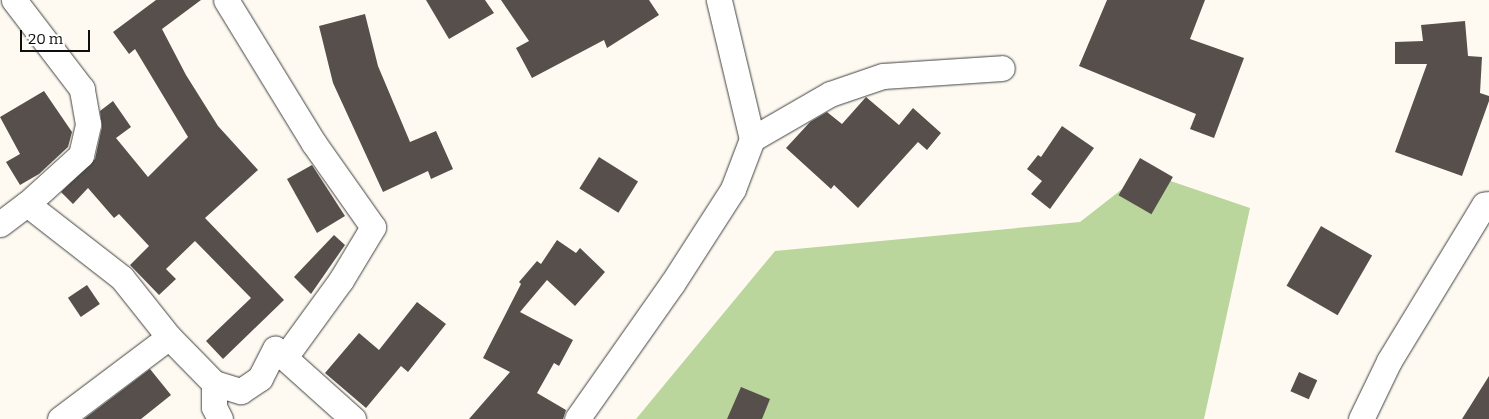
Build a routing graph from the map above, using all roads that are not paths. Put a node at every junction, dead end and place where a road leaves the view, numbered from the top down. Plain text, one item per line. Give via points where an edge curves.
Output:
1 (14, 0) edge
2 (226, 0) edge
3 (719, 0) edge
4 (1002, 68) dead end
5 (752, 139) junction
6 (27, 204) junction
7 (1489, 204) edge
8 (0, 224) edge
9 (168, 337) junction
10 (285, 357) junction
11 (214, 383) junction
12 (60, 419) edge
13 (220, 419) edge
14 (353, 419) edge
15 (577, 419) edge
16 (1361, 419) edge

1 - 6 street via 82,89 88,124 81,154
2 - 10 street via 313,142 373,227 341,280
3 - 5 street
4 - 5 street via 883,76 830,94
5 - 15 street via 733,189 672,284
6 - 8 street
6 - 9 street via 122,278
7 - 16 street via 1484,205 1389,361
9 - 11 street
9 - 12 street
10 - 11 street via 275,349 260,378 241,391
10 - 14 street
11 - 13 street via 214,407

